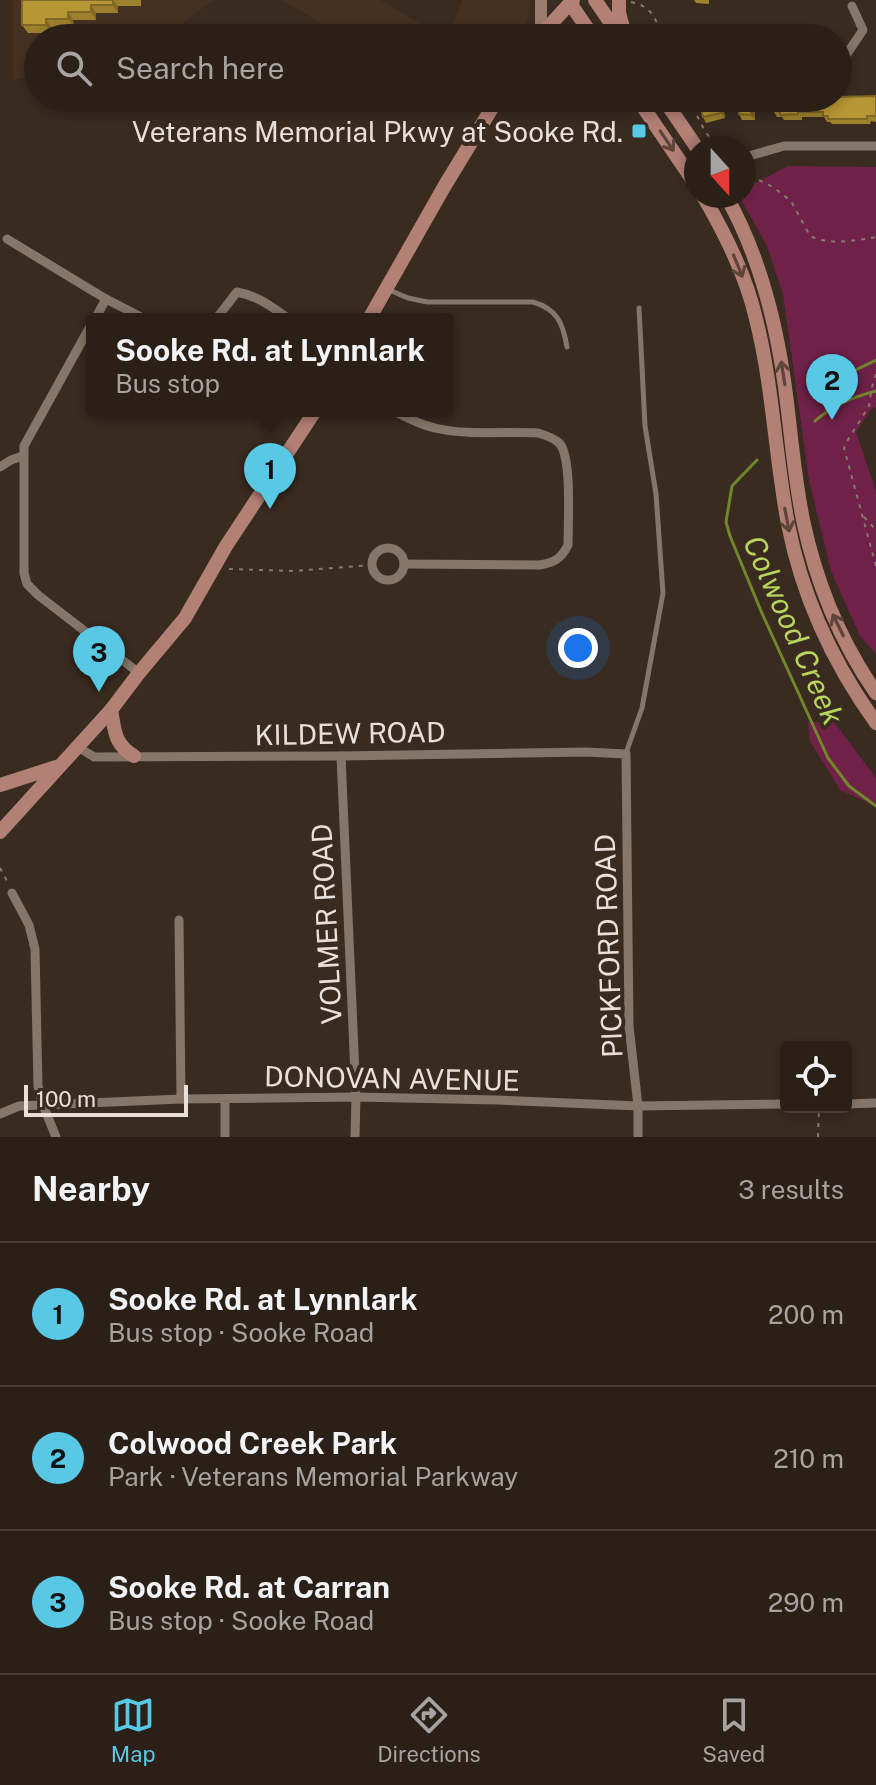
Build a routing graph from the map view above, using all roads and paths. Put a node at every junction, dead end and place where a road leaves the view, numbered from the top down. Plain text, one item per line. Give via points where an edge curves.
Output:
1 (541, 0) edge
2 (595, 0) edge
3 (619, 0) edge
4 (628, 0) edge
5 (570, 1) edge
6 (852, 6) dead end
7 (540, 24) edge
8 (550, 24) edge
9 (585, 24) edge
10 (613, 24) edge
11 (621, 24) edge
12 (659, 24) edge
13 (863, 30) junction
14 (876, 30) edge
15 (852, 46) edge
16 (490, 112) edge
17 (646, 112) edge
18 (673, 112) edge
19 (695, 112) edge
20 (689, 136) edge
21 (709, 136) edge
22 (876, 146) edge
23 (756, 154) edge
24 (684, 167) edge
25 (756, 178) edge
26 (709, 208) edge
27 (732, 208) edge
28 (876, 237) edge
29 (7, 239) dead end
30 (387, 289) junction
31 (106, 299) junction
32 (639, 308) dead end
33 (98, 313) edge
34 (133, 313) edge
35 (221, 313) edge
36 (281, 313) edge
37 (373, 313) edge
38 (86, 333) edge
39 (567, 347) dead end
40 (876, 374) edge
41 (311, 417) edge
42 (405, 417) edge
43 (23, 456) junction
44 (0, 467) edge
45 (863, 516) junction
46 (876, 530) edge
47 (404, 564) junction
48 (372, 565) junction
49 (876, 566) edge
50 (214, 569) junction
51 (139, 673) junction
52 (876, 693) edge
53 (111, 710) junction
54 (876, 723) edge
55 (78, 747) junction
56 (626, 754) junction
57 (134, 756) junction
58 (341, 756) junction
59 (60, 766) junction
60 (0, 785) edge
61 (0, 832) edge
62 (0, 868) edge
63 (12, 893) joint
64 (179, 920) dead end
65 (356, 1097) junction
66 (181, 1099) junction
67 (225, 1099) junction
68 (876, 1103) edge
69 (780, 1104) edge
70 (852, 1104) edge
71 (43, 1105) junction
72 (638, 1106) junction
73 (819, 1113) edge
74 (0, 1114) edge
75 (56, 1137) edge
76 (225, 1137) edge
77 (355, 1137) edge
78 (638, 1137) edge
79 (818, 1137) edge

1 - 7 main road
2 - 10 main road
3 - 11 main road
4 - 12 path
5 - 8 main road
5 - 9 main road
6 - 13 street
13 - 14 street
13 - 15 street
16 - 30 main road
17 -> 24 main road
18 - 20 main road
19 - 21 path
22 - 23 street via 784,146
25 - 28 path via 791,201 810,236 842,241
26 -> 54 main road via 737,260 756,316 798,566 831,650
52 -> 27 main road via 832,613 813,562 775,328 755,260
29 - 31 street
30 - 37 main road
30 - 39 lane via 427,302 543,305 557,317
31 - 33 street
31 - 34 street
32 - 56 lane via 663,593 642,708
35 - 36 street via 237,292
38 - 43 street via 28,436
40 - 45 path via 869,406 844,448
41 - 50 main road
42 - 47 street via 458,431 538,433 560,444 567,459 568,545 562,557 540,565
43 - 44 street
43 - 51 street via 27,584
45 - 46 path
45 - 49 path
47 - 48 street via 392,580 378,578
47 - 48 street via 398,551 384,548
48 - 50 path
50 - 51 main road via 185,618
51 - 53 main road
53 - 55 main road
53 - 57 main road via 118,742
55 - 57 street, KILDEW ROAD via 94,757
55 - 59 main road
56 - 58 street, KILDEW ROAD
56 - 72 street, PICKFORD ROAD via 629,1026
57 - 58 street, KILDEW ROAD
58 - 65 street, VOLMER ROAD
59 - 60 main road
59 - 61 main road
62 - 63 path
63 - 71 street via 35,949 38,1086
64 - 66 street
65 - 67 street, DONOVAN AVENUE
65 - 72 street, DONOVAN AVENUE
65 - 77 street, VOLMER ROAD
66 - 67 street, DONOVAN AVENUE
66 - 71 street, DONOVAN AVENUE
67 - 76 street
68 - 70 street
69 - 72 street, DONOVAN AVENUE
71 - 74 street, DONOVAN AVENUE
71 - 75 street
72 - 78 street, PICKFORD ROAD
73 - 79 path

